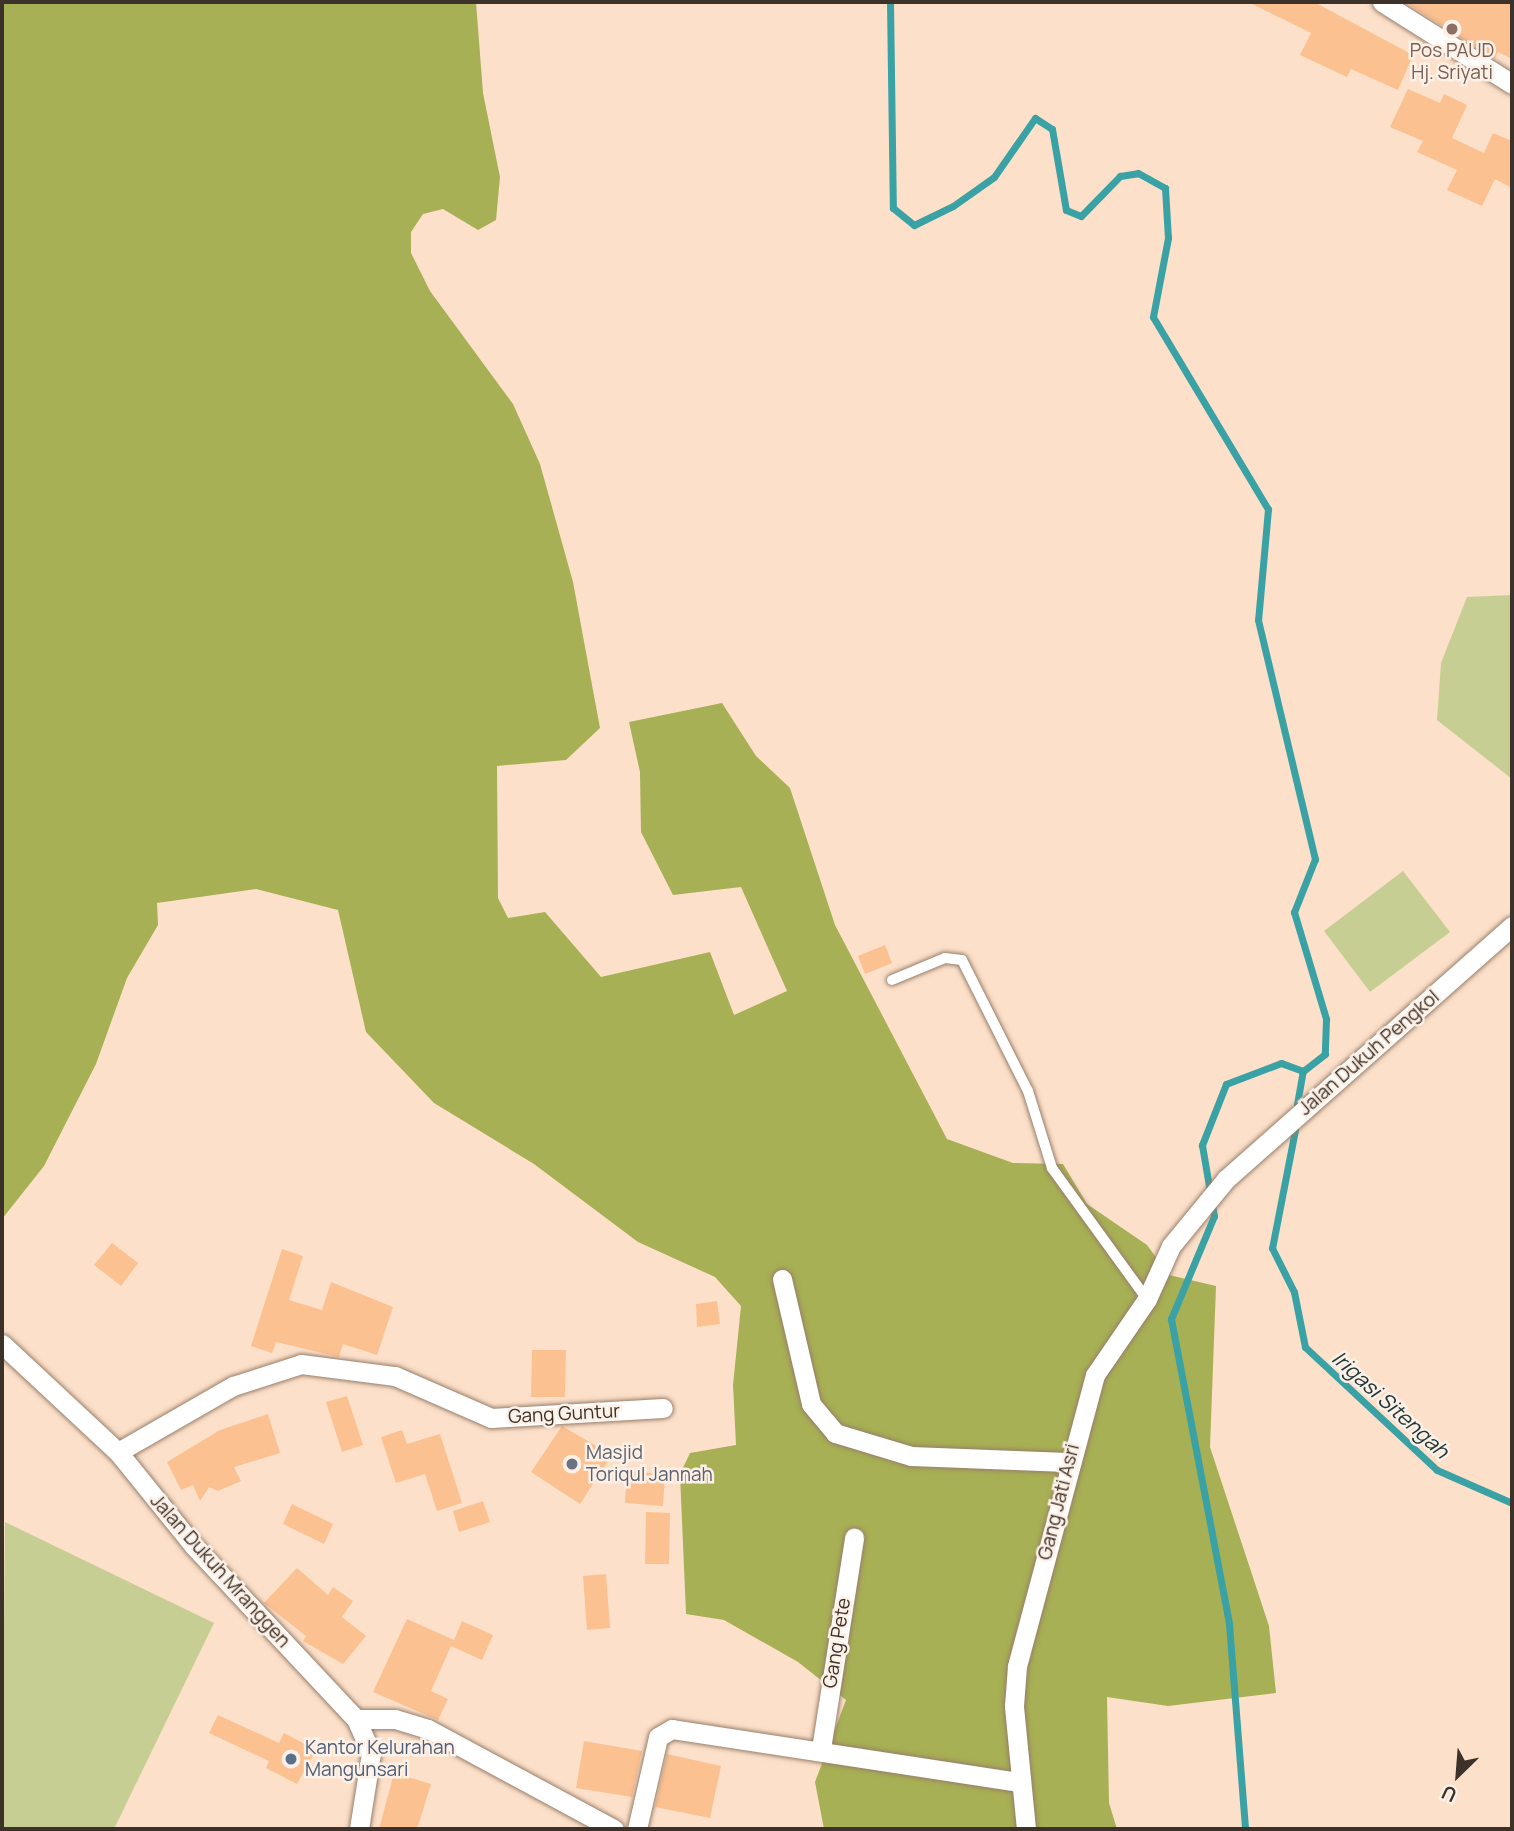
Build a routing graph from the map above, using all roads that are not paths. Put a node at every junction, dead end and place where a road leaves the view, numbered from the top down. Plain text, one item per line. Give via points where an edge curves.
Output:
1 (1382, 2) edge
2 (1512, 84) edge
3 (1512, 926) edge
4 (892, 980) dead end
5 (1203, 1207) joint
6 (782, 1279) dead end
7 (1147, 1299) junction
8 (2, 1344) edge
9 (663, 1408) dead end
10 (117, 1452) junction
11 (1067, 1462) junction
12 (854, 1538) dead end
13 (356, 1719) junction
14 (821, 1749) junction
15 (1020, 1783) junction
16 (359, 1829) edge
17 (614, 1829) edge
18 (637, 1829) edge
19 (1026, 1829) edge

1 - 2 street
3 - 5 street, Jalan Dukuh Pengkol via 1226,1179
4 - 7 lane via 945,958 962,960 1028,1091 1052,1168
5 - 7 street, Gang Jati Asri via 1171,1246
6 - 11 street via 811,1404 835,1433 911,1455
7 - 11 street, Gang Jati Asri via 1095,1375
8 - 10 street, Jalan Dukuh Mranggen
9 - 10 street, Gang Guntur via 491,1418 395,1376 300,1364 233,1386
10 - 13 street, Jalan Dukuh Mranggen via 193,1545
11 - 15 street, Gang Jati Asri via 1017,1666
12 - 14 street, Gang Pete
13 - 16 street, Jalan Dukuh Mranggen via 370,1753
13 - 17 street via 395,1719 428,1729
14 - 15 street
14 - 18 street via 693,1728 658,1737
15 - 19 street, Gang Jati Asri

